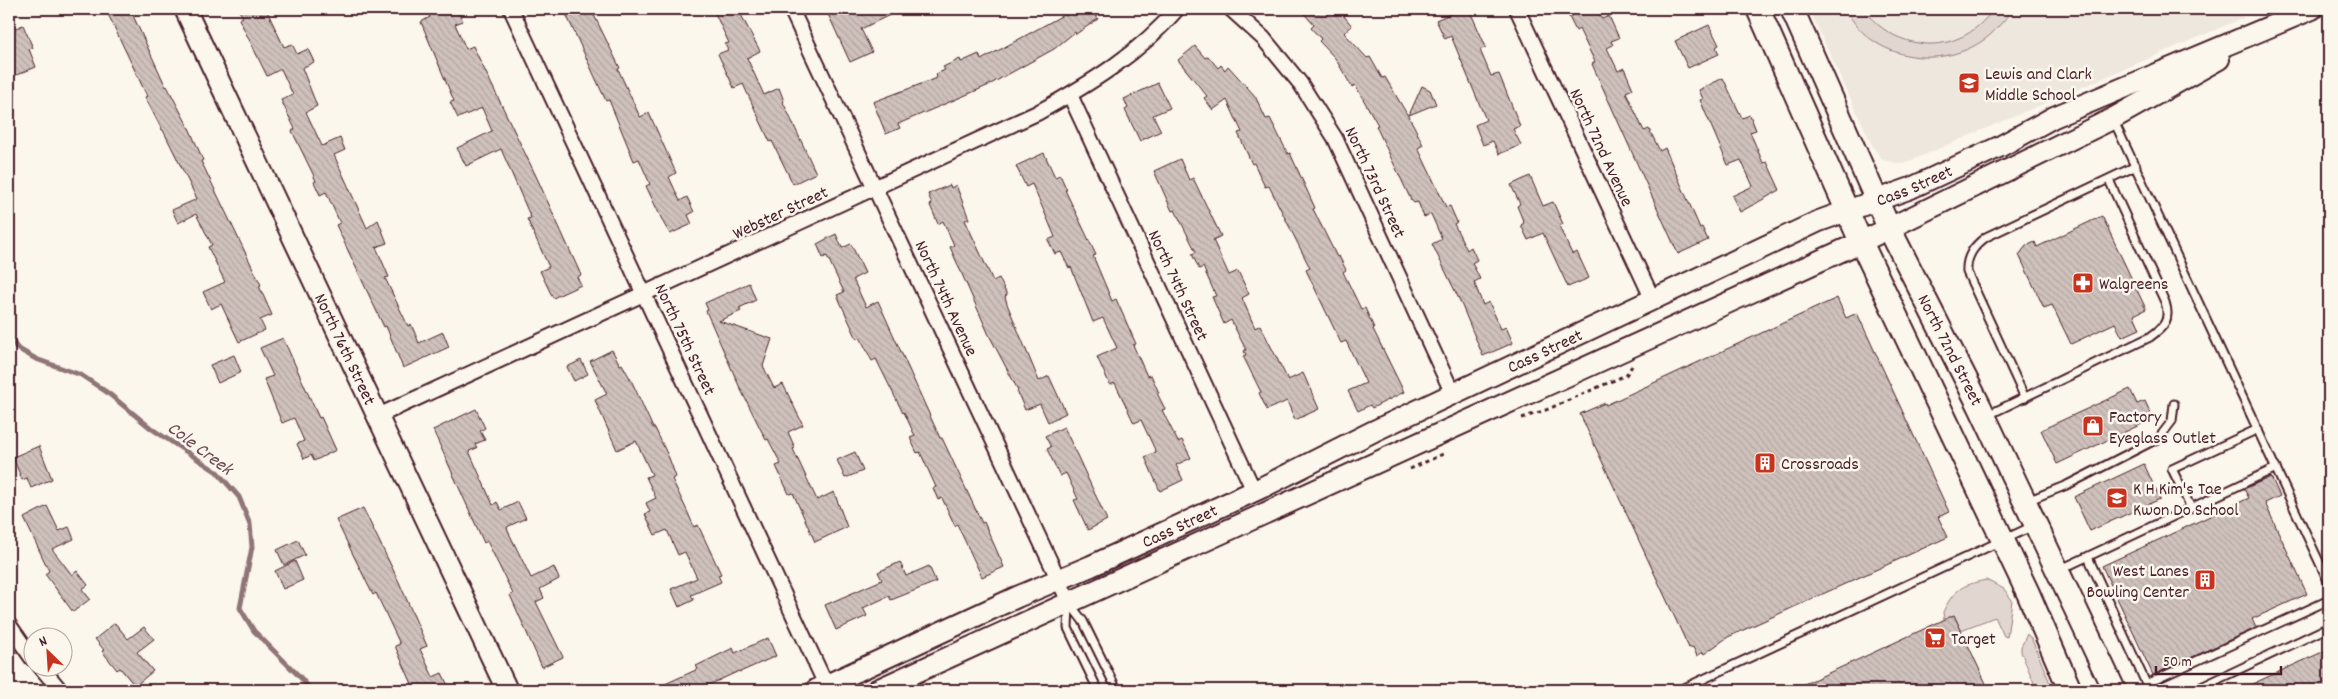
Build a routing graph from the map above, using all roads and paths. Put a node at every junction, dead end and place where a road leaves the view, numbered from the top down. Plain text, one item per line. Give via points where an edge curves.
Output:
1 (185, 9) edge
2 (511, 9) edge
3 (791, 9) edge
4 (1178, 9) edge
5 (1231, 9) edge
6 (1517, 9) edge
7 (1758, 9) edge
8 (1792, 9) edge
9 (2312, 9) edge
10 (2275, 16) edge
11 (1070, 95) junction
12 (2112, 118) junction
13 (2136, 166) junction
14 (2108, 180) junction
15 (875, 188) junction
16 (1876, 199) junction
17 (1846, 209) junction
18 (1889, 228) junction
19 (1861, 242) junction
20 (645, 295) junction
21 (1653, 300) junction
22 (1453, 394) junction
23 (2025, 398) junction
24 (2174, 404) dead end
25 (378, 416) junction
26 (1984, 417) junction
27 (2258, 429) junction
28 (2276, 468) junction
29 (1254, 491) junction
30 (2024, 502) junction
31 (2191, 508) junction
32 (2035, 525) junction
33 (2003, 540) junction
34 (2088, 557) junction
35 (2057, 571) junction
36 (1058, 579) junction
37 (2329, 583) edge
38 (2329, 600) edge
39 (1069, 602) junction
40 (9, 625) edge
41 (2329, 627) edge
42 (22, 646) edge
43 (48, 676) edge
44 (2148, 687) edge
45 (821, 688) edge
46 (60, 690) edge
47 (507, 690) edge
48 (877, 690) edge
49 (1098, 690) edge
50 (1116, 690) edge
51 (1680, 690) edge
52 (2070, 690) edge
53 (2114, 690) edge
54 (2195, 690) edge

1 - 25 main road, North 76th Street
2 - 20 street, North 75th Street
3 - 15 street, North 74th Avenue
4 - 11 street, Webster Street via 1141,45
5 - 22 street, North 73rd Street via 1263,38 1300,82 1335,138
6 - 21 street, North 72nd Avenue
7 - 17 main road, North 72nd Street
8 - 16 main road, North 72nd Street
9 - 10 main road, Cass Street
10 - 12 main road, Cass Street via 2199,71
10 - 16 main road, Cass Street via 2054,117 1911,188
11 - 15 street, Webster Street
11 - 29 street, North 74th Street
12 - 13 lane
12 - 18 main road, Cass Street
13 - 14 lane
13 - 27 lane
14 - 23 lane via 1986,237 1970,254 1968,272
14 - 23 lane via 2165,302 2167,322 2150,337
15 - 20 street, Webster Street
15 - 36 street, North 74th Avenue
16 - 17 main road, Cass Street
16 - 18 main road, North 72nd Street
17 - 19 main road, North 72nd Street
17 - 21 main road, Cass Street
18 - 19 main road, Cass Street
18 - 26 main road, North 72nd Street
19 - 33 main road, North 72nd Street
19 - 39 main road, Cass Street
20 - 25 street, Webster Street
20 - 45 street, North 75th Street
21 - 22 main road, Cass Street
22 - 29 main road, Cass Street
23 - 26 lane
24 - 30 lane via 2172,421 2159,438 2067,485
25 - 47 main road, North 76th Street
26 - 30 main road, North 72nd Street
27 - 28 lane
27 - 31 lane via 2172,469
28 - 31 lane
28 - 37 lane
29 - 36 main road, Cass Street
30 - 32 main road, North 72nd Street
31 - 34 lane
32 - 33 lane
32 - 35 main road, North 72nd Street
33 - 51 lane
33 - 52 main road, North 72nd Street
34 - 35 lane
34 - 44 lane
35 - 53 main road, North 72nd Street
36 - 39 street, North 74th Avenue
36 - 45 main road, Cass Street
38 - 44 lane
39 - 48 main road, Cass Street
39 - 49 lane via 1068,628
39 - 50 lane via 1083,620
40 - 42 street
41 - 54 lane
43 - 46 street

